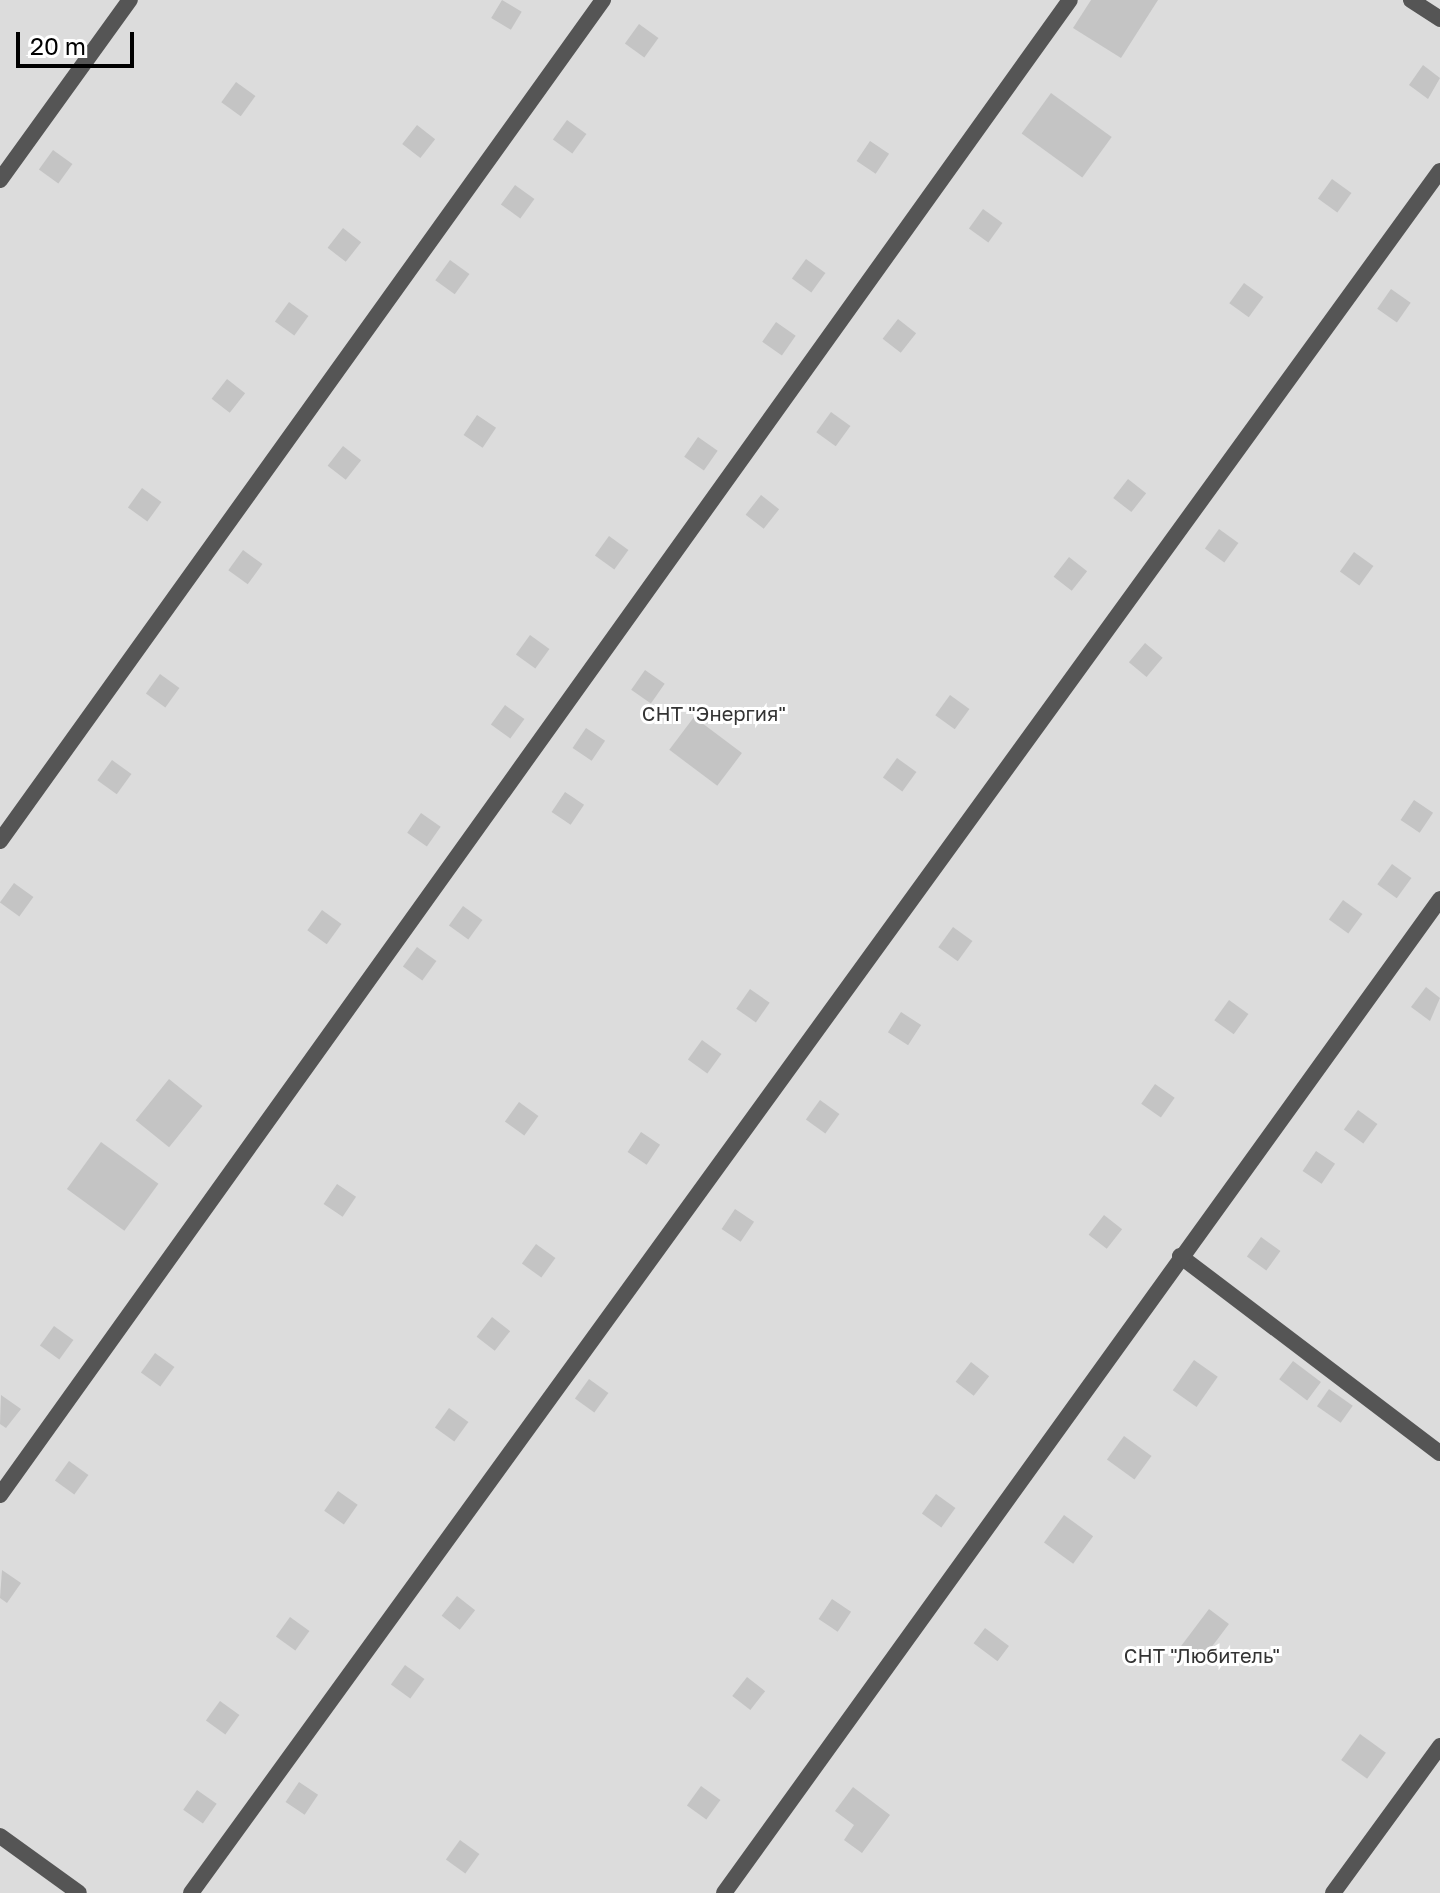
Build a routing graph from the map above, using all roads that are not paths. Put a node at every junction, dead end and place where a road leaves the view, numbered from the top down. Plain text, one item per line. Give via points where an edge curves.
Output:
1 (130, 0) edge
2 (603, 0) edge
3 (1070, 0) edge
4 (1411, 0) edge
5 (1440, 19) edge
6 (1440, 171) edge
7 (0, 180) edge
8 (0, 841) edge
9 (1440, 899) edge
10 (1180, 1256) junction
11 (1440, 1453) edge
12 (0, 1495) edge
13 (1440, 1746) edge
14 (0, 1836) edge
15 (79, 1893) edge
16 (191, 1893) edge
17 (724, 1893) edge
18 (1333, 1893) edge

1 - 7 lane
2 - 8 lane
3 - 12 lane
4 - 5 lane
6 - 16 lane
9 - 10 lane
10 - 11 lane
10 - 17 lane
13 - 18 lane
14 - 15 lane

